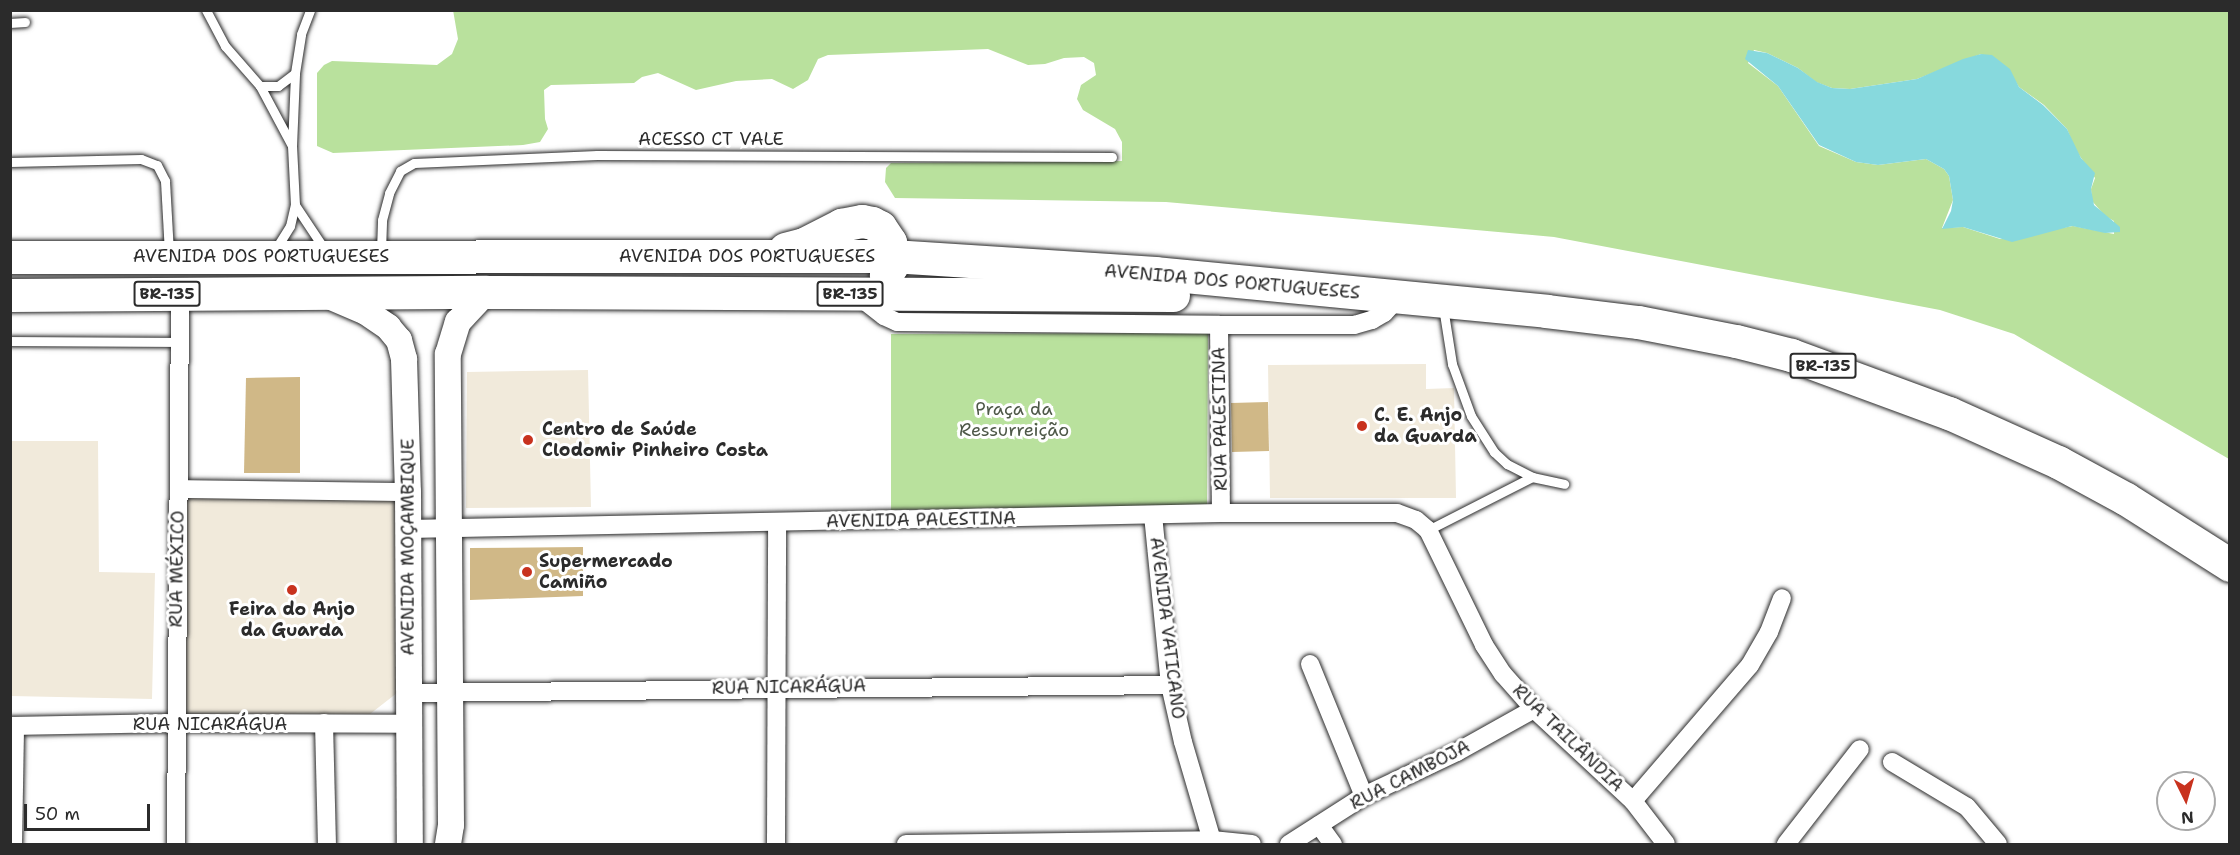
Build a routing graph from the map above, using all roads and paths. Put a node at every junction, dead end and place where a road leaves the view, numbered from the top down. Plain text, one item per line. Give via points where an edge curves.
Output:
1 (206, 10) edge
2 (310, 10) edge
3 (25, 22) dead end
4 (10, 23) edge
5 (295, 73) junction
6 (260, 86) junction
7 (292, 146) junction
8 (1112, 157) dead end
9 (10, 162) edge
10 (295, 205) junction
11 (10, 256) edge
12 (170, 256) junction
13 (271, 256) junction
14 (330, 256) junction
15 (380, 256) junction
16 (893, 256) junction
17 (486, 292) junction
18 (324, 293) junction
19 (726, 293) junction
20 (180, 294) junction
21 (855, 294) junction
22 (10, 295) edge
23 (1388, 296) junction
24 (1443, 301) junction
25 (1219, 325) junction
26 (10, 341) edge
27 (180, 342) junction
28 (1532, 477) junction
29 (1564, 484) dead end
30 (179, 489) junction
31 (408, 492) junction
32 (1221, 513) junction
33 (1153, 515) junction
34 (777, 523) junction
35 (408, 529) junction
36 (448, 529) junction
37 (1428, 530) junction
38 (2229, 565) edge
39 (1782, 598) dead end
40 (1311, 664) dead end
41 (1170, 685) junction
42 (778, 687) junction
43 (450, 692) junction
44 (408, 693) junction
45 (1534, 709) junction
46 (175, 723) junction
47 (324, 723) junction
48 (409, 724) junction
49 (13, 726) edge
50 (1860, 749) dead end
51 (1892, 762) dead end
52 (1364, 795) junction
53 (1633, 801) junction
54 (1319, 825) junction
55 (1988, 840) edge
56 (1212, 842) edge
57 (13, 844) edge
58 (176, 844) edge
59 (327, 844) edge
60 (410, 844) edge
61 (448, 844) edge
62 (776, 844) edge
63 (906, 844) edge
64 (1252, 844) edge
65 (1290, 844) edge
66 (1333, 844) edge
67 (1666, 844) edge
68 (1786, 844) edge

1 - 6 lane via 225,46
2 - 5 lane via 301,34
3 - 4 lane
5 - 6 lane via 278,86
5 - 7 lane
6 - 7 lane
7 - 10 lane
8 - 15 lane, ACESSO CT VALE via 597,155 414,163 400,171 389,193 382,220
9 - 12 lane via 141,159 157,165 165,180
10 - 13 lane via 290,226
10 - 14 lane
11 - 12 highway, AVENIDA DOS PORTUGUESES / BR-135
12 - 13 highway, AVENIDA DOS PORTUGUESES / BR-135
13 - 14 highway, AVENIDA DOS PORTUGUESES / BR-135
14 - 15 highway, AVENIDA DOS PORTUGUESES / BR-135
15 - 16 highway, AVENIDA DOS PORTUGUESES / BR-135 via 758,256 862,221 880,227
16 - 19 highway via 889,271 867,285 780,284
16 - 23 highway, AVENIDA DOS PORTUGUESES / BR-135 via 1154,273
17 - 18 highway, AVENIDA DOS PORTUGUESES / BR-135
17 - 19 highway, AVENIDA DOS PORTUGUESES / BR-135
17 - 36 main road via 458,322 448,354
18 - 20 highway, AVENIDA DOS PORTUGUESES / BR-135
18 - 31 main road, AVENIDA MOÇAMBIQUE via 376,318 399,340 405,365
19 - 21 highway, AVENIDA DOS PORTUGUESES / BR-135
20 - 22 highway, AVENIDA DOS PORTUGUESES / BR-135
20 - 27 street, RUA MÉXICO
21 - 23 highway, AVENIDA DOS PORTUGUESES / BR-135
21 - 25 street via 897,322
23 - 24 highway, BR-135
23 - 25 street via 1384,313 1354,325
24 - 28 lane via 1452,364 1471,416 1494,452
24 - 38 highway, BR-135 via 1638,322 1736,340 1791,355 1949,414 2058,462
25 - 32 street, RUA PALESTINA
26 - 27 lane
27 - 30 street, RUA MÉXICO
28 - 29 lane
28 - 37 lane
30 - 31 street
30 - 46 street, RUA MÉXICO
31 - 35 main road, AVENIDA MOÇAMBIQUE
32 - 33 street, AVENIDA PALESTINA
32 - 37 street, AVENIDA PALESTINA via 1397,513
33 - 34 street, AVENIDA PALESTINA
33 - 41 street, AVENIDA VATICANO
34 - 36 street, AVENIDA PALESTINA
34 - 42 street
35 - 36 street, AVENIDA PALESTINA
35 - 44 main road, AVENIDA MOÇAMBIQUE
36 - 43 main road
37 - 45 street, RUA TAILÂNDIA via 1484,645
39 - 53 street via 1750,665
40 - 52 street
41 - 42 street, RUA NICARÁGUA
41 - 56 street, AVENIDA VATICANO
42 - 43 street, RUA NICARÁGUA
42 - 62 street
43 - 44 street, RUA NICARÁGUA
43 - 61 main road
44 - 48 main road, AVENIDA MOÇAMBIQUE
45 - 52 street, RUA CAMBOJA via 1457,752
45 - 53 street, RUA TAILÂNDIA
46 - 47 street, RUA NICARÁGUA
46 - 49 street, RUA NICARÁGUA
46 - 58 street, RUA MÉXICO
47 - 48 street, RUA NICARÁGUA
47 - 59 street
48 - 60 main road, AVENIDA MOÇAMBIQUE
49 - 57 street
50 - 68 street
51 - 55 street via 1967,807
52 - 54 street, RUA CAMBOJA
53 - 67 street, RUA TAILÂNDIA
54 - 65 street, RUA CAMBOJA
54 - 66 street
56 - 63 street
56 - 64 street

